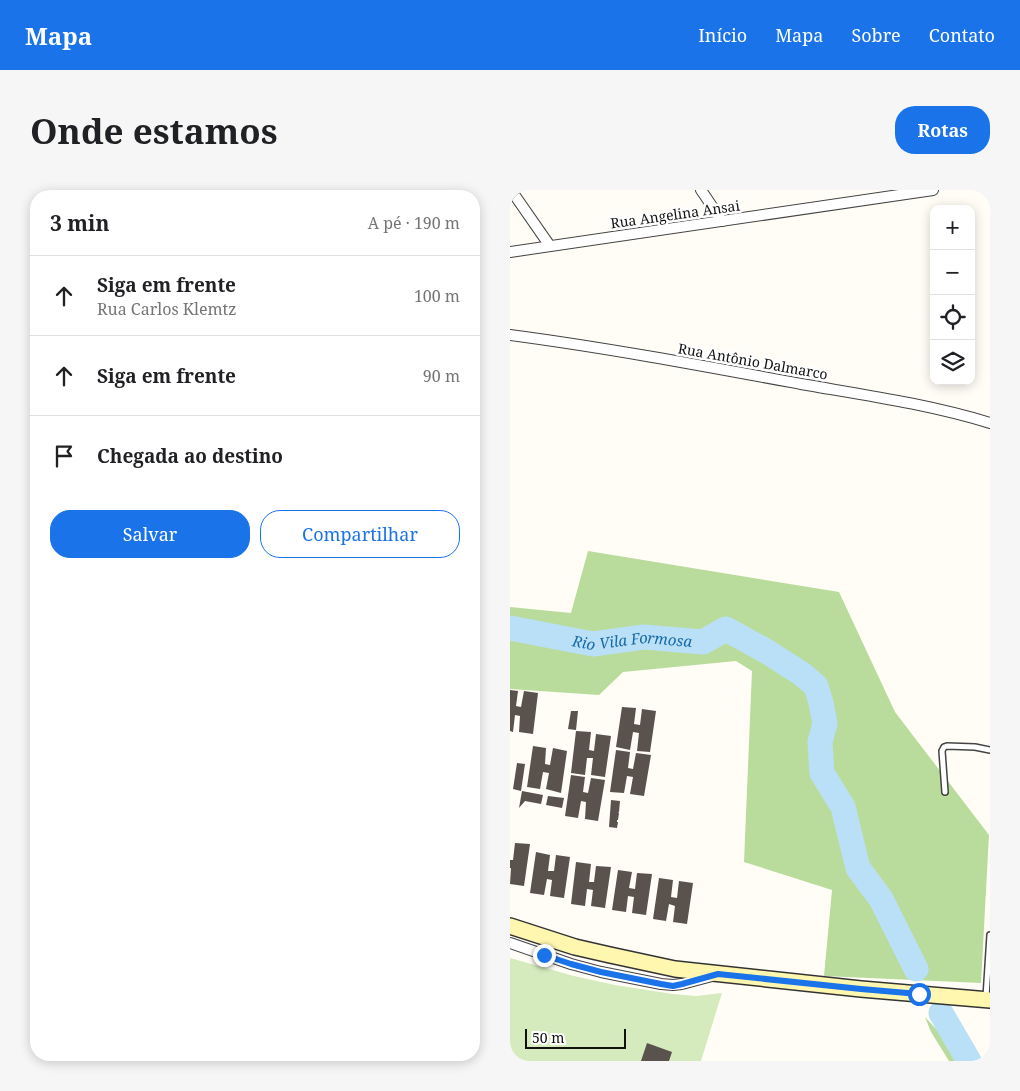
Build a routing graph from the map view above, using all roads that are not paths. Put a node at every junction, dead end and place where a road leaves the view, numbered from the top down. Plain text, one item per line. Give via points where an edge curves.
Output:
1 (511, 190) edge
2 (701, 190) edge
3 (933, 190) edge
4 (910, 192) edge
5 (722, 221) junction
6 (550, 246) junction
7 (510, 252) edge
8 (510, 334) edge
9 (990, 423) edge
10 (990, 750) edge
11 (945, 792) dead end
12 (510, 926) edge
13 (990, 935) edge
14 (510, 943) edge
15 (718, 974) junction
16 (988, 1000) edge

1 - 6 street
2 - 5 street
3 - 4 street, Rua Angelina Ansai
4 - 5 street, Rua Angelina Ansai
5 - 6 street, Rua Angelina Ansai
6 - 7 street, Rua Angelina Ansai
8 - 9 street, Rua Antônio Dalmarco via 884,398
10 - 11 lane via 944,747
12 - 15 main road via 610,955 675,969
13 - 16 lane
14 - 15 street via 601,972 673,986
15 - 16 main road

